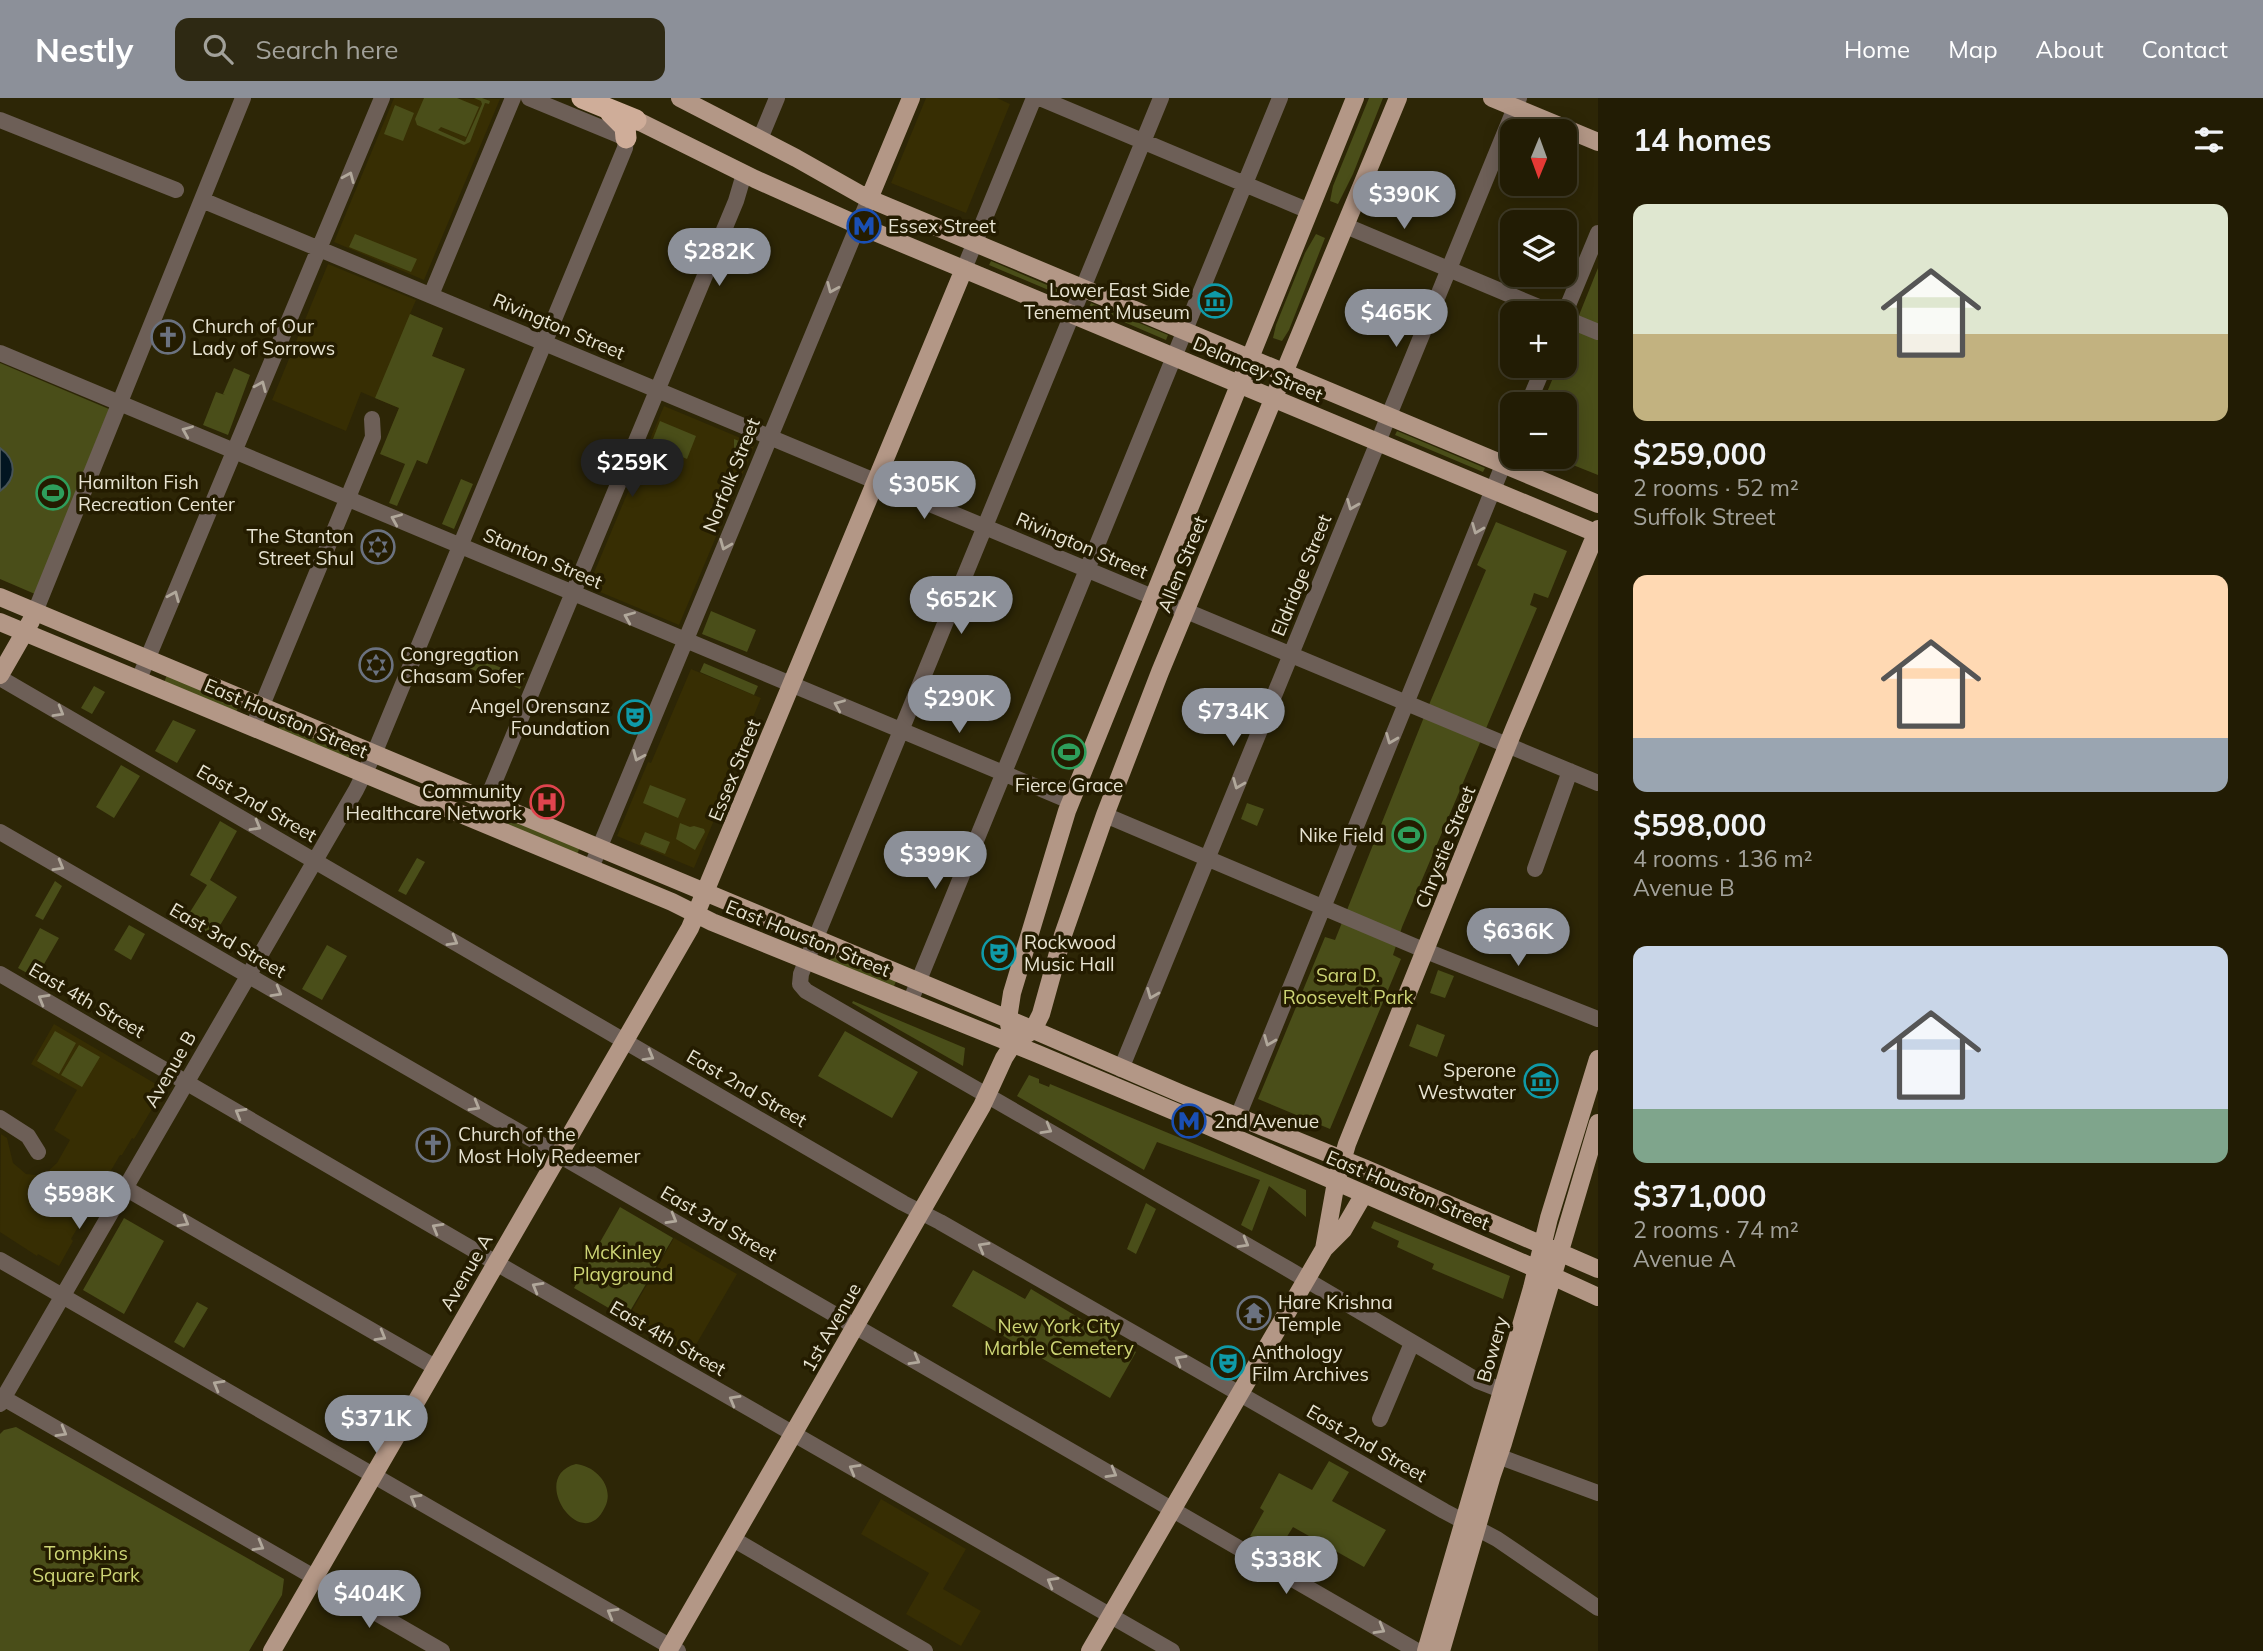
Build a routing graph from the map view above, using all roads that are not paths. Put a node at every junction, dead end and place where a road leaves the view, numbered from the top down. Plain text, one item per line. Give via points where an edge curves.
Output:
1 (243, 98) edge
2 (382, 98) edge
3 (513, 98) edge
4 (529, 98) edge
5 (582, 98) edge
6 (680, 98) edge
7 (777, 98) edge
8 (911, 98) edge
9 (1034, 98) edge
10 (1040, 98) edge
11 (1161, 98) edge
12 (1280, 98) edge
13 (1354, 98) edge
14 (1398, 98) edge
15 (1492, 98) edge
16 (1517, 103) edge
17 (0, 120) edge
18 (631, 129) junction
19 (760, 139) junction
20 (1144, 141) junction
21 (1598, 142) edge
22 (744, 174) junction
23 (1245, 184) junction
24 (176, 190) dead end
25 (869, 199) junction
26 (202, 200) junction
27 (1309, 211) junction
28 (858, 225) junction
29 (1346, 226) junction
30 (1598, 233) edge
31 (975, 243) junction
32 (319, 248) junction
33 (964, 269) junction
34 (1449, 269) junction
35 (1084, 289) junction
36 (431, 295) junction
37 (1525, 301) edge
38 (1570, 301) edge
39 (1073, 314) junction
40 (1577, 323) edge
41 (1185, 331) junction
42 (1598, 332) edge
43 (545, 342) junction
44 (0, 353) edge
45 (1174, 357) junction
46 (1248, 358) junction
47 (1283, 373) junction
48 (1238, 383) junction
49 (657, 389) junction
50 (1273, 398) junction
51 (120, 402) junction
52 (1388, 417) junction
53 (372, 419) dead end
54 (770, 436) junction
55 (1378, 442) junction
56 (234, 451) junction
57 (1500, 464) edge
58 (1501, 469) edge
59 (1513, 469) edge
60 (876, 481) junction
61 (1493, 490) junction
62 (348, 499) junction
63 (1598, 504) edge
64 (986, 527) junction
65 (1597, 532) edge
66 (459, 546) junction
67 (1087, 569) junction
68 (573, 594) junction
69 (0, 597) edge
70 (1154, 597) junction
71 (1186, 611) junction
72 (35, 612) junction
73 (0, 622) edge
74 (25, 632) junction
75 (686, 641) junction
76 (1291, 655) junction
77 (148, 659) junction
78 (0, 677) edge
79 (139, 679) junction
80 (792, 685) junction
81 (1405, 704) junction
82 (261, 707) junction
83 (253, 727) junction
84 (901, 731) junction
85 (1508, 745) junction
86 (374, 754) junction
87 (1570, 771) junction
88 (1002, 773) junction
89 (364, 774) junction
90 (1598, 783) edge
91 (1070, 801) junction
92 (487, 802) junction
93 (1105, 815) junction
94 (478, 821) junction
95 (0, 832) edge
96 (599, 848) junction
97 (1207, 859) junction
98 (315, 860) junction
99 (591, 868) junction
100 (1535, 869) dead end
101 (705, 893) junction
102 (1322, 907) junction
103 (696, 914) junction
104 (816, 939) junction
105 (1426, 951) junction
106 (807, 961) junction
107 (0, 974) edge
108 (248, 975) junction
109 (918, 982) junction
110 (910, 1002) junction
111 (1009, 1019) junction
112 (1598, 1019) edge
113 (1033, 1030) junction
114 (623, 1041) junction
115 (1013, 1044) junction
116 (1598, 1059) edge
117 (1121, 1069) junction
118 (187, 1082) junction
119 (987, 1096) junction
120 (1237, 1117) junction
121 (0, 1118) edge
122 (1598, 1124) edge
123 (1230, 1136) junction
124 (38, 1152) dead end
125 (558, 1154) junction
126 (1342, 1160) junction
127 (1336, 1182) junction
128 (125, 1188) junction
129 (1364, 1194) junction
130 (921, 1212) junction
131 (1551, 1247) junction
132 (1324, 1249) junction
133 (0, 1260) edge
134 (495, 1263) junction
135 (1598, 1269) edge
136 (1545, 1272) junction
137 (1307, 1281) junction
138 (63, 1296) junction
139 (1598, 1297) edge
140 (856, 1326) junction
141 (1412, 1343) junction
142 (435, 1367) junction
143 (1510, 1393) junction
144 (1239, 1394) junction
145 (1, 1399) edge
146 (1380, 1419) dead end
147 (793, 1435) junction
148 (1492, 1454) junction
149 (373, 1475) junction
150 (1598, 1493) edge
151 (1172, 1508) junction
152 (1470, 1525) junction
153 (733, 1539) junction
154 (314, 1577) junction
155 (1598, 1608) edge
156 (1111, 1615) junction
157 (672, 1650) edge
158 (272, 1651) edge
159 (442, 1651) edge
160 (925, 1651) edge
161 (1090, 1651) edge
162 (1172, 1651) edge
163 (1417, 1651) edge
164 (1426, 1651) edge
165 (1441, 1651) edge

1 - 26 street
32 -> 2 street
3 - 36 street
4 - 18 street, Delancey Street
5 - 18 highway via 606,108
6 - 19 main road, Delancey Street
7 - 19 street
8 - 25 main road, Norfolk Street
9 - 31 street, Essex Street
10 - 20 street
11 - 20 street
12 - 23 street
13 - 27 main road, Allen Street
14 - 29 main road, Allen Street
15 - 16 main road
16 - 21 main road
16 - 34 street, Eldridge Street
17 - 24 street
18 - 22 main road, Delancey Street
18 - 43 street, Avenue B
19 - 25 main road, Delancey Street
20 - 23 street
20 - 35 street
22 - 28 main road, Delancey Street
22 - 49 street
23 - 27 street
23 - 41 street
25 - 28 street, Norfolk Street
25 - 31 main road, Delancey Street
26 - 32 street, Rivington Street
26 - 51 street
27 - 46 main road, Allen Street
28 - 33 main road, Delancey Street
28 -> 54 street, Norfolk Street
29 - 34 street
29 - 47 main road, Allen Street
30 - 38 street
31 - 33 street, Essex Street
31 - 35 main road, Delancey Street
32 - 36 street, Rivington Street
56 -> 32 street
33 - 39 main road, Delancey Street
33 - 60 main road, Essex Street
34 - 37 street
34 - 52 street, Eldridge Street
35 - 39 street
35 - 41 main road, Delancey Street
36 - 43 street, Rivington Street
39 - 45 main road, Delancey Street
39 - 64 street
40 - 42 street
41 - 45 street
41 - 46 main road, Delancey Street
43 - 49 street, Rivington Street
43 - 66 street, Avenue B
44 - 51 street, Stanton Street
45 - 48 main road, Delancey Street
45 - 67 street
46 - 47 main road, Delancey Street
46 - 48 main road, Allen Street
47 - 50 main road, Allen Street
47 - 52 main road, Delancey Street
48 - 50 main road, Delancey Street
48 - 70 main road, Allen Street
49 - 54 street, Rivington Street
49 - 68 street
50 - 55 main road, Delancey Street
50 - 71 main road, Allen Street
56 -> 51 street, Stanton Street
51 - 72 street
52 - 55 street, Eldridge Street
52 - 57 main road, Delancey Street
53 - 62 street via 373,437
54 - 60 street, Rivington Street
54 -> 75 street, Norfolk Street
55 - 61 main road, Delancey Street
55 -> 76 street, Eldridge Street
56 - 62 street, Stanton Street
77 -> 56 street
58 - 61 street
59 - 63 main road, Delancey Street
60 - 64 street, Rivington Street
60 - 80 main road, Essex Street
61 - 65 main road, Delancey Street
61 -> 81 street
66 -> 62 street, Stanton Street
62 - 82 street
64 - 67 street, Rivington Street
64 - 84 street
65 - 85 main road, Chrystie Street
66 - 68 street, Stanton Street
66 - 86 street, Avenue B
67 - 70 street, Rivington Street
67 - 88 street
75 -> 68 street, Stanton Street
68 - 92 street
69 - 72 main road, East Houston Street
70 - 71 street, Rivington Street
70 - 91 main road, Allen Street
71 - 76 street, Rivington Street
71 - 93 main road, Allen Street
72 - 74 main road
72 - 77 main road, East Houston Street
73 - 74 main road, East Houston Street
74 - 78 main road
74 - 79 main road, East Houston Street
75 - 80 street, Stanton Street
75 -> 96 street, Norfolk Street
76 - 81 street, Rivington Street
76 -> 97 street, Eldridge Street
77 - 79 street
77 - 82 main road, East Houston Street
78 -> 98 street, East 2nd Street
79 - 83 main road, East Houston Street
84 -> 80 street, Stanton Street
80 - 101 main road, Essex Street
81 - 85 street, Rivington Street
81 -> 102 street
82 - 83 street
82 - 86 main road, East Houston Street
83 - 89 main road, East Houston Street
84 - 88 street, Stanton Street
84 - 104 street
85 - 87 street, Rivington Street
85 - 105 main road, Chrystie Street
86 - 89 street, Avenue B
86 - 92 main road, East Houston Street
87 - 90 street, Rivington Street
87 - 100 street
88 - 91 street, Stanton Street
88 - 109 street
89 - 94 main road, East Houston Street
89 - 98 street, Avenue B
91 - 111 main road, Allen Street via 1012,993
92 - 94 street
92 - 96 main road, East Houston Street
93 - 97 street
93 - 113 main road, Allen Street
94 - 99 main road, East Houston Street
95 -> 108 street, East 3rd Street
96 - 99 street, Norfolk Street
96 - 101 main road, East Houston Street
97 - 102 street
97 -> 117 street, Eldridge Street
98 - 108 street, Avenue B
98 -> 114 street, East 2nd Street
99 - 103 main road, East Houston Street
101 - 103 main road, Essex Street
101 - 104 main road, East Houston Street
102 - 105 street
102 -> 120 street
103 - 106 main road, East Houston Street
103 - 114 main road, Avenue A
104 - 106 street
104 - 109 main road, East Houston Street
105 - 112 street
105 - 126 main road, Chrystie Street
106 - 110 main road, East Houston Street
106 - 119 street via 800,980 806,992
118 -> 107 street, East 4th Street
108 - 118 street, Avenue B
108 -> 125 street, East 3rd Street
109 - 110 street
109 - 111 main road, East Houston Street
110 - 115 main road, East Houston Street
111 - 113 main road, East Houston Street
111 - 115 main road
113 - 115 main road
113 - 117 main road, East Houston Street
114 - 125 main road, Avenue A
114 -> 130 street, East 2nd Street
115 - 119 main road, 1st Avenue
115 - 123 main road, East Houston Street
116 - 131 main road, Bowery
117 - 120 main road, East Houston Street
118 - 128 street, Avenue B
134 -> 118 street, East 4th Street
119 - 130 main road, 1st Avenue
119 -> 137 street
120 - 123 street
120 - 126 main road, East Houston Street
121 - 124 street via 29,1136
122 - 131 main road, Bowery
123 - 127 main road, East Houston Street
125 - 134 main road, Avenue A
125 -> 140 street, East 3rd Street
126 - 127 main road, Chrystie Street
126 - 131 main road, East Houston Street
127 - 129 main road, East Houston Street
127 - 132 main road
128 - 138 street, Avenue B
128 -> 142 street
129 - 132 main road via 1343,1230
129 - 136 main road, East Houston Street
130 - 140 main road, 1st Avenue
144 -> 130 street, East 2nd Street
131 - 135 main road, East Houston Street
131 - 136 main road, Bowery
132 - 137 main road
133 - 138 street
134 - 142 main road, Avenue A
147 -> 134 street, East 4th Street
136 - 139 main road, East Houston Street
136 - 143 main road, Bowery
137 - 141 street
137 - 144 main road
138 - 145 street, Avenue B
149 -> 138 street
140 - 147 main road, 1st Avenue
140 -> 151 street, East 3rd Street
141 - 143 street via 1482,1383
141 - 146 street
142 - 149 main road, Avenue A
143 - 148 main road, Bowery
144 - 151 main road
144 - 152 street, East 2nd Street
145 -> 154 street
147 - 153 main road, 1st Avenue
156 -> 147 street, East 4th Street
148 - 150 street
148 - 152 main road, Bowery
149 - 154 main road, Avenue A
157 -> 149 street
151 - 156 main road
151 -> 163 street, East 3rd Street
152 - 155 street, East 2nd Street
152 - 164 main road, Bowery
152 - 165 main road, Bowery
153 - 157 main road, 1st Avenue
153 - 160 street
154 - 158 main road, Avenue A
154 - 159 street
156 - 161 main road
156 - 162 street, East 4th Street

